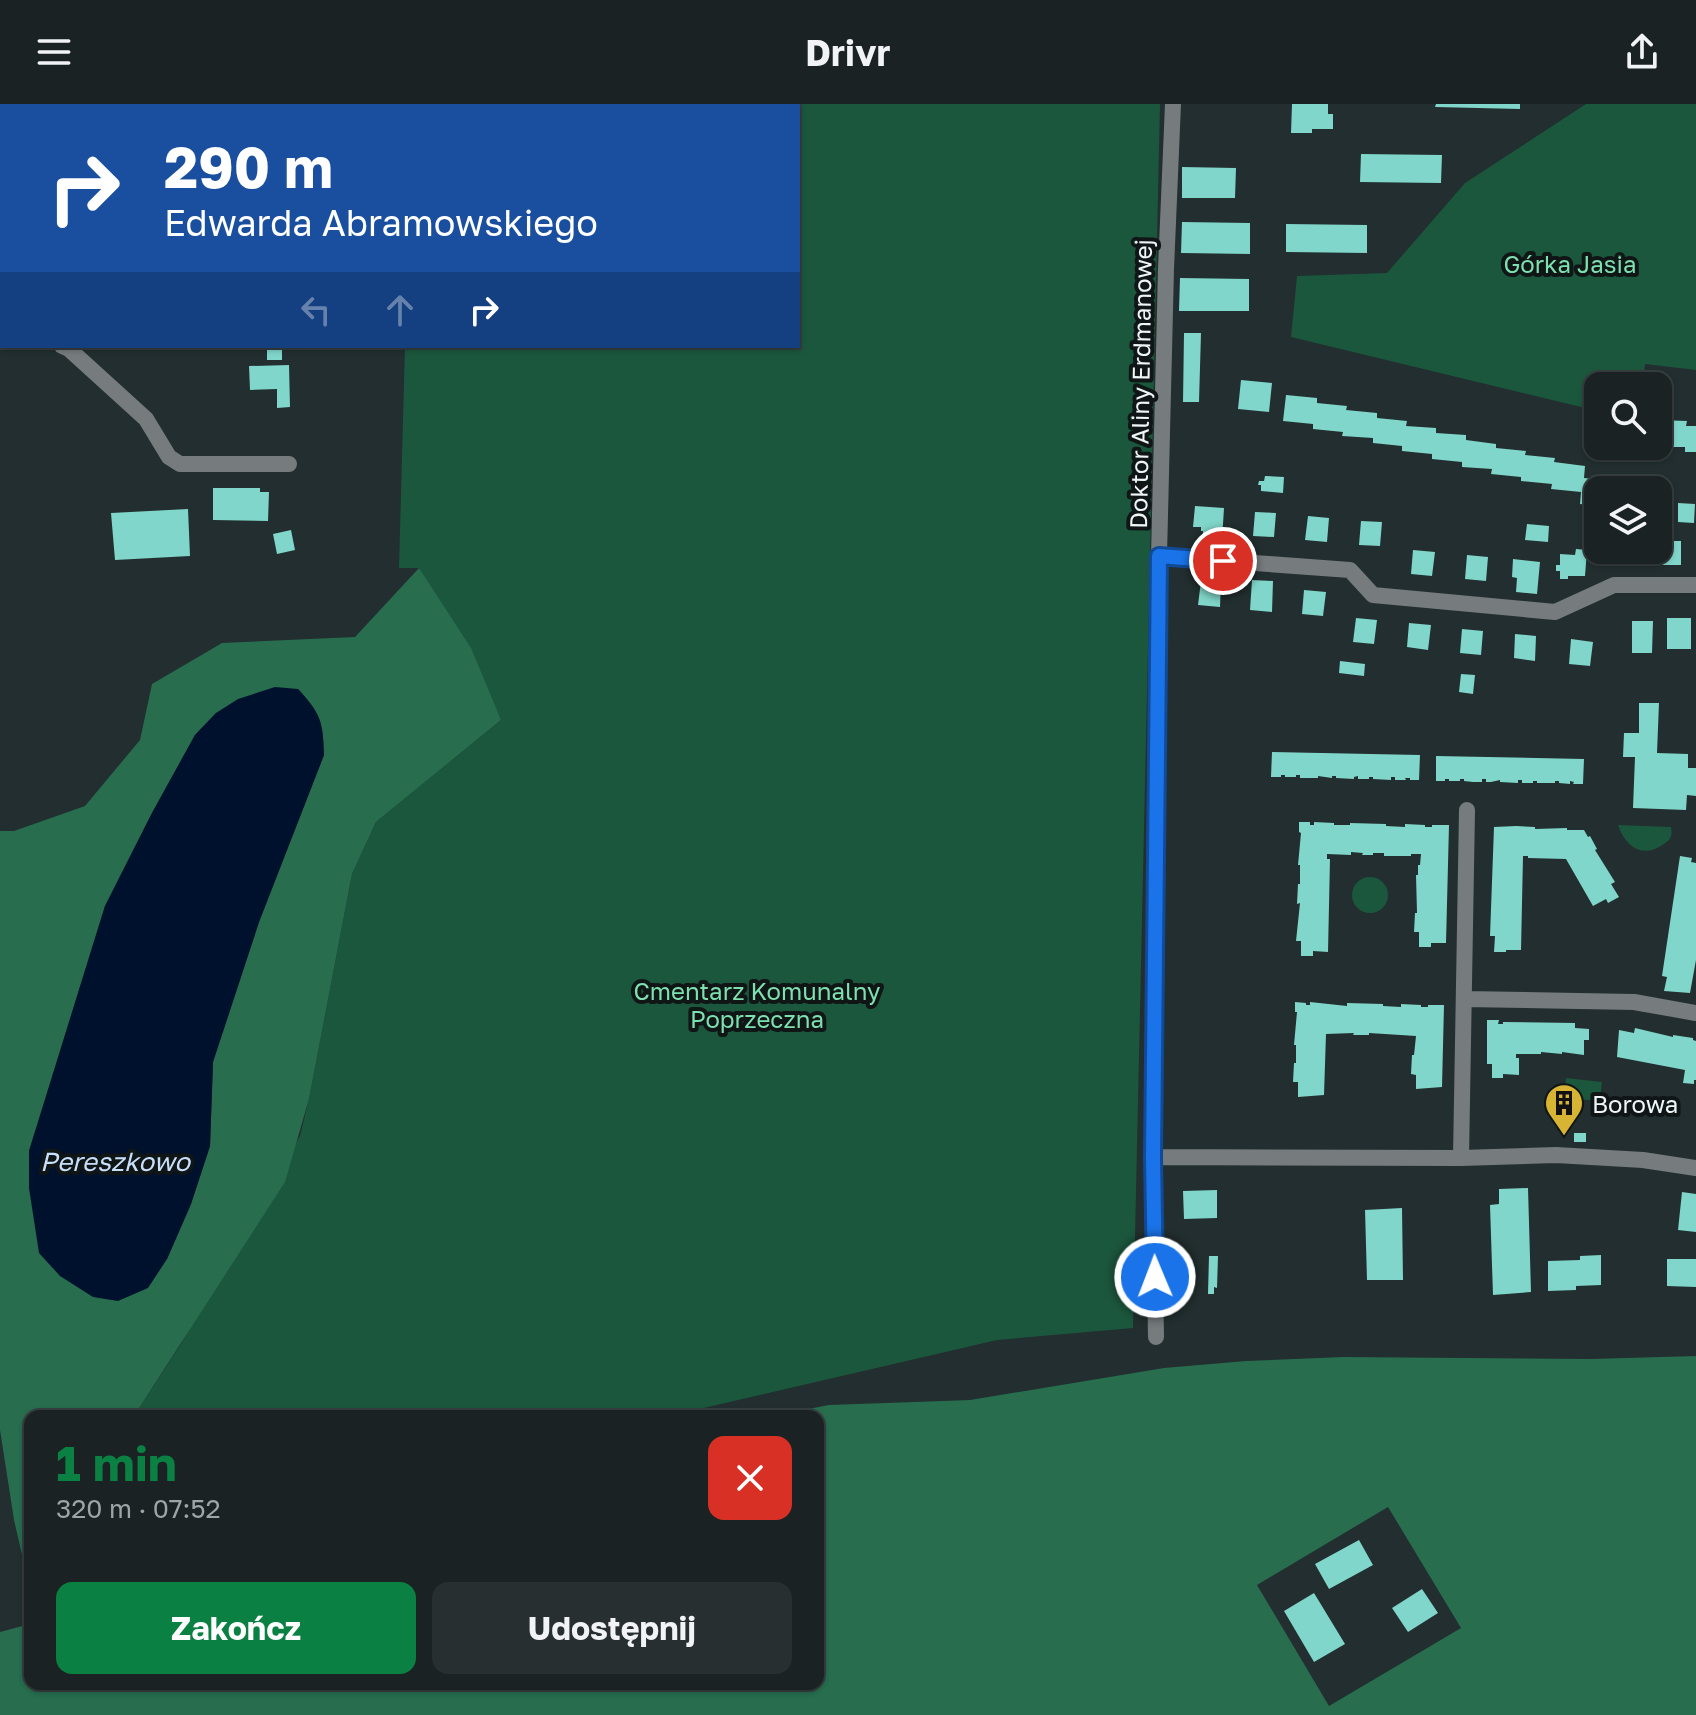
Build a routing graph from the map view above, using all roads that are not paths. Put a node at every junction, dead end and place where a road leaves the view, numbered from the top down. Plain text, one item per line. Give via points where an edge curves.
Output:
1 (1173, 104) edge
2 (67, 348) edge
3 (289, 464) dead end
4 (1159, 556) junction
5 (1696, 585) edge
6 (1467, 810) dead end
7 (1464, 999) junction
8 (1696, 1013) edge
9 (1153, 1157) junction
10 (1461, 1158) junction
11 (1696, 1168) edge
12 (1156, 1337) dead end

1 - 4 street, Doktor Aliny Erdmanowej
2 - 3 street via 146,419 169,457 180,464
4 - 5 street via 1350,570 1373,595 1555,612 1614,585
4 - 9 street, Doktor Aliny Erdmanowej
6 - 7 street
7 - 8 street via 1634,1002
7 - 10 street
9 - 10 street
9 - 12 street, Doktor Aliny Erdmanowej
10 - 11 street via 1556,1155

